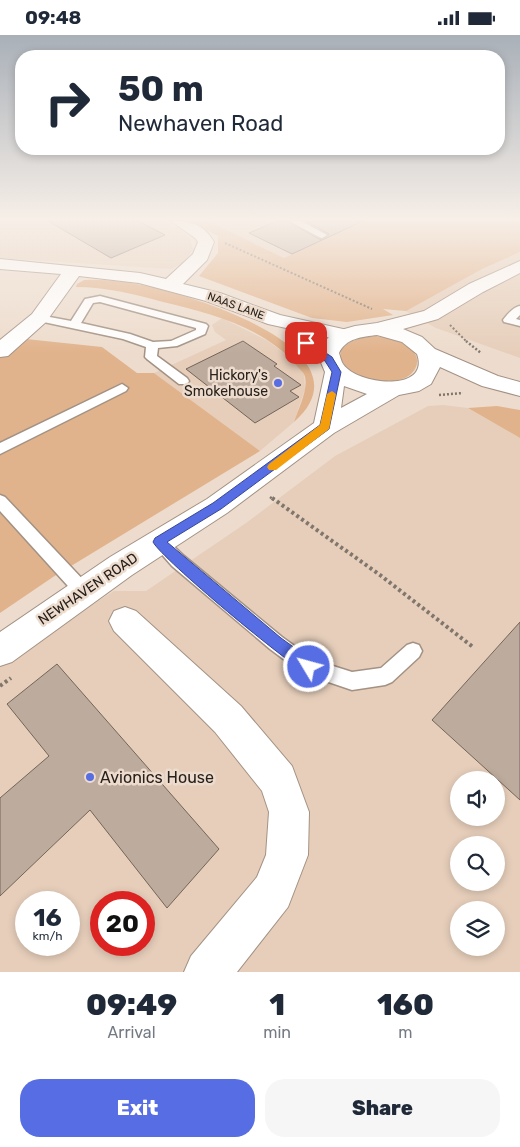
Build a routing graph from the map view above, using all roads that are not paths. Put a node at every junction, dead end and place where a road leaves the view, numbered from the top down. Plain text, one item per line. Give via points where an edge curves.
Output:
1 (8, 265) edge
2 (192, 265) edge
3 (520, 266) edge
4 (43, 268) junction
5 (74, 270) junction
6 (0, 274) edge
7 (170, 285) junction
8 (520, 309) edge
9 (438, 318) junction
10 (38, 319) junction
11 (275, 320) junction
12 (377, 321) junction
13 (520, 323) edge
14 (74, 325) junction
15 (345, 335) junction
16 (152, 345) junction
17 (423, 348) junction
18 (0, 351) edge
19 (332, 366) junction
20 (183, 381) dead end
21 (490, 381) junction
22 (122, 387) dead end
23 (428, 388) junction
24 (520, 389) edge
25 (392, 390) junction
26 (325, 427) junction
27 (0, 449) edge
28 (0, 501) edge
29 (159, 542) junction
30 (84, 591) junction
31 (125, 621) dead end
32 (0, 651) edge
33 (413, 651) dead end
34 (207, 972) edge

1 - 4 street
2 - 7 street
3 - 9 street via 476,288
4 - 5 street, NAAS LANE
4 - 6 street
5 - 7 street, NAAS LANE
5 - 10 street
7 - 11 street, NAAS LANE via 221,299
8 - 13 lane via 508,320
9 - 12 street
9 - 17 street
10 - 14 lane
10 - 18 street
11 - 15 street, NAAS LANE
11 - 19 street, NAAS LANE
12 - 15 street
12 - 17 street via 390,331 410,337
14 - 16 lane
14 - 16 lane via 89,301 100,299 202,326 201,332 173,344
15 - 19 street via 331,347
16 - 20 lane via 151,357
17 - 21 street
17 - 23 street via 431,361
19 - 25 street, NAAS LANE via 346,380 366,387
19 - 26 street
21 - 23 street
21 - 24 street
22 - 27 lane
23 - 25 street
25 - 26 street, NEWHAVEN ROAD
26 - 29 street, NEWHAVEN ROAD via 217,506
28 - 30 lane
29 - 30 street, NEWHAVEN ROAD
29 - 33 lane via 276,643 309,667 352,681 360,680 385,676
30 - 32 street, NEWHAVEN ROAD
31 - 34 street via 228,719 278,781 289,812 288,855 273,893

